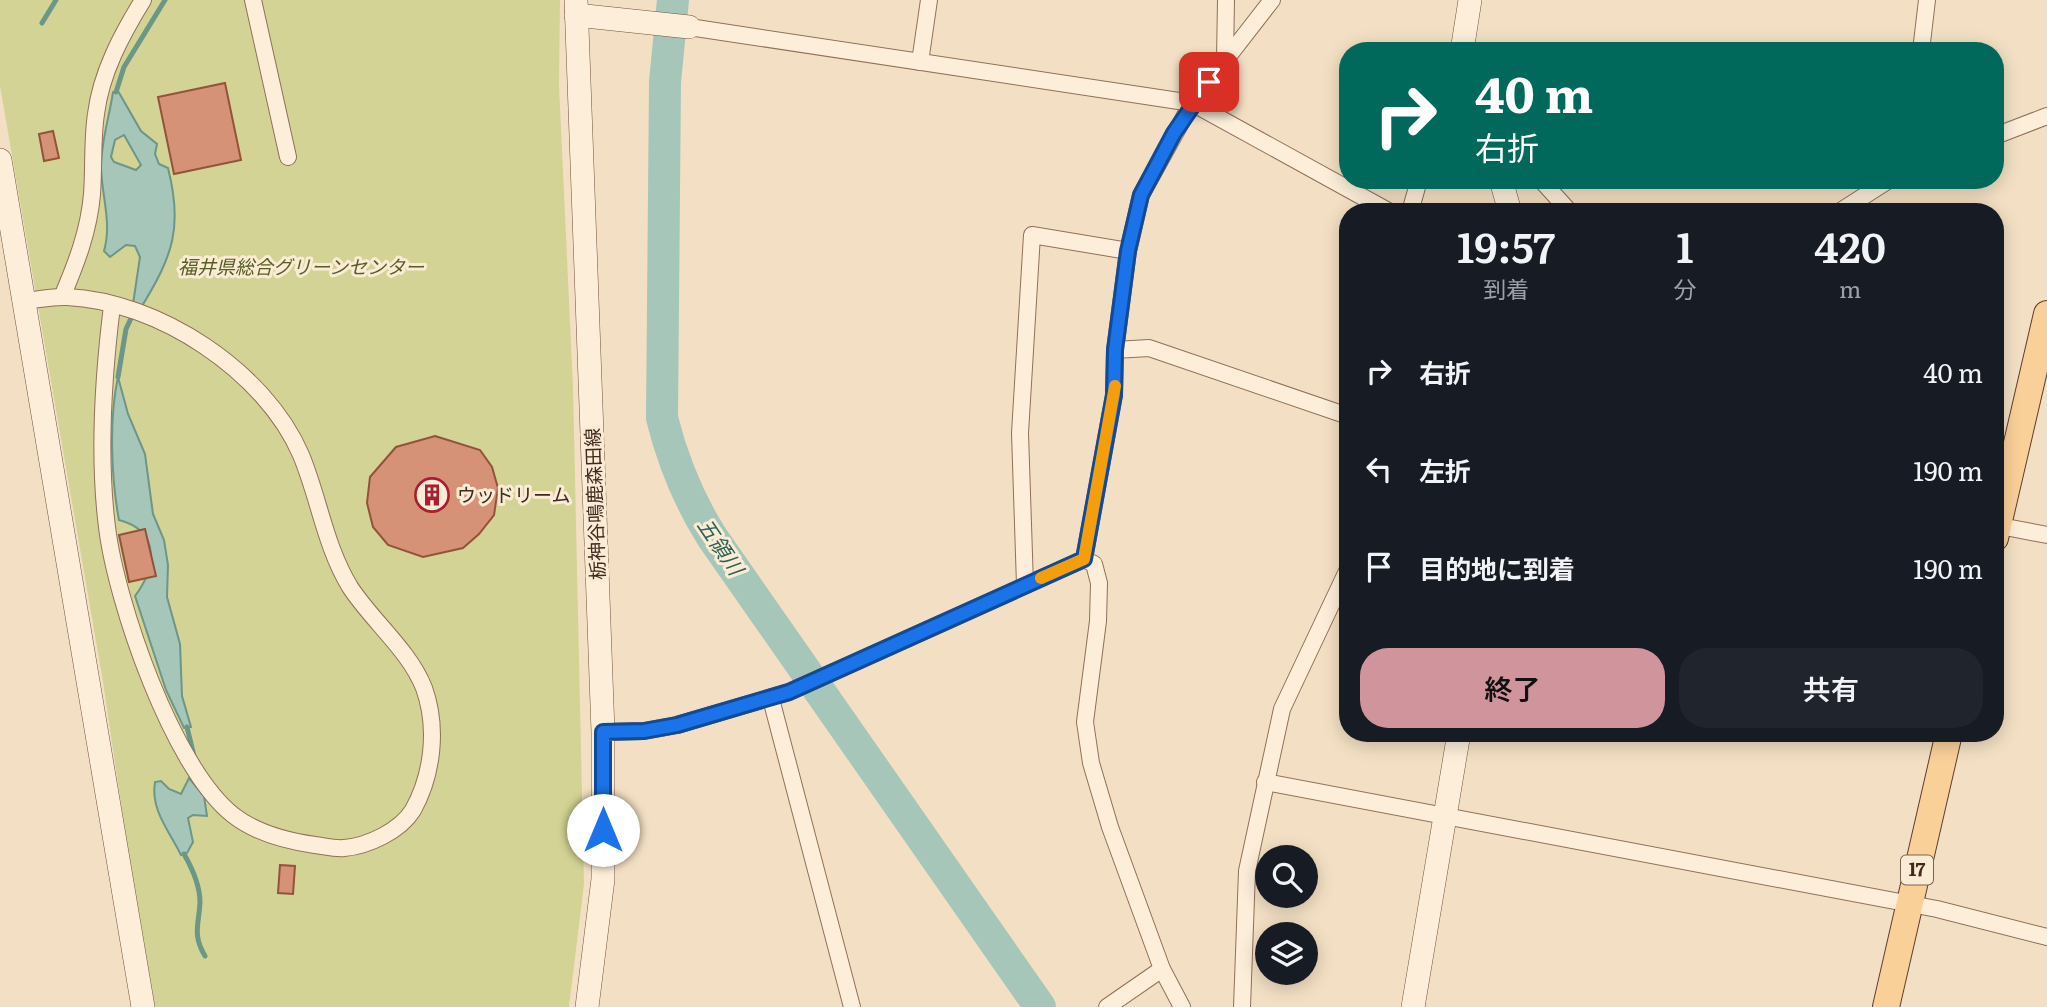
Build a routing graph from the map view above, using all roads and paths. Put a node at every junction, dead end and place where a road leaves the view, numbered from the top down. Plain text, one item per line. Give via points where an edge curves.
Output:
1 (143, 0) edge
2 (253, 0) edge
3 (929, 0) edge
4 (1226, 0) edge
5 (1272, 0) edge
6 (1470, 0) edge
7 (1927, 0) edge
8 (576, 7) edge
9 (689, 27) joint
10 (1463, 42) edge
11 (1922, 42) edge
12 (1225, 60) junction
13 (920, 62) junction
14 (1192, 103) junction
15 (2047, 117) edge
16 (2004, 133) edge
17 (288, 157) dead end
18 (0, 160) edge
19 (1339, 184) edge
20 (1348, 189) edge
21 (1549, 189) edge
22 (1875, 189) edge
23 (1374, 203) edge
24 (1562, 203) edge
25 (1853, 203) edge
26 (1128, 251) junction
27 (62, 297) junction
28 (23, 301) junction
29 (112, 306) junction
30 (2047, 314) edge
31 (1115, 350) junction
32 (1339, 413) edge
33 (2004, 496) edge
34 (2004, 531) edge
35 (2047, 535) edge
36 (1084, 559) junction
37 (1025, 585) junction
38 (1339, 588) edge
39 (771, 699) junction
40 (603, 732) junction
41 (1457, 742) edge
42 (1947, 742) edge
43 (1265, 782) junction
44 (1445, 815) junction
45 (1909, 905) junction
46 (2047, 937) edge
47 (1163, 969) junction
48 (143, 1007) edge
49 (587, 1007) edge
50 (852, 1007) edge
51 (1107, 1007) edge
52 (1182, 1007) edge
53 (1242, 1007) edge
54 (1413, 1007) edge
55 (1886, 1007) edge

1 - 27 street via 105,76 96,113 92,197 83,248
2 - 17 street
3 - 13 street
4 - 12 street
5 - 12 street
6 - 10 street
7 - 11 street
8 - 9 street
8 - 40 street, 栃神谷鳴鹿森田線
9 - 13 street
12 - 14 street
13 - 14 street
14 - 19 street
14 - 26 street via 1141,195
15 - 16 street
18 - 28 street
20 - 23 street
21 - 24 street
22 - 25 street
26 - 31 street
26 - 37 street via 1032,235 1020,433
27 - 28 street
27 - 29 street
28 - 48 street
29 - 29 street via 146,313 216,351 269,403 301,454 327,537 349,586 423,688 433,734 428,774 411,813 383,837 343,849 282,841 233,814 194,771 165,713 126,611 107,530 104,392
30 - 33 main road
31 - 32 street via 1149,348
31 - 36 street via 1114,395
34 - 35 street
36 - 37 street
36 - 47 street via 1094,564 1099,583 1085,722 1091,763
37 - 39 street
38 - 43 street via 1282,709
39 - 40 street via 677,725
39 - 50 street
40 - 49 street, 栃神谷鳴鹿森田線 via 603,879
41 - 44 street
42 - 45 main road, 17
43 - 44 street
43 - 53 street via 1247,871
44 - 45 street
44 - 54 street
45 - 46 street
45 - 55 main road, 17
47 - 51 street
47 - 52 street

